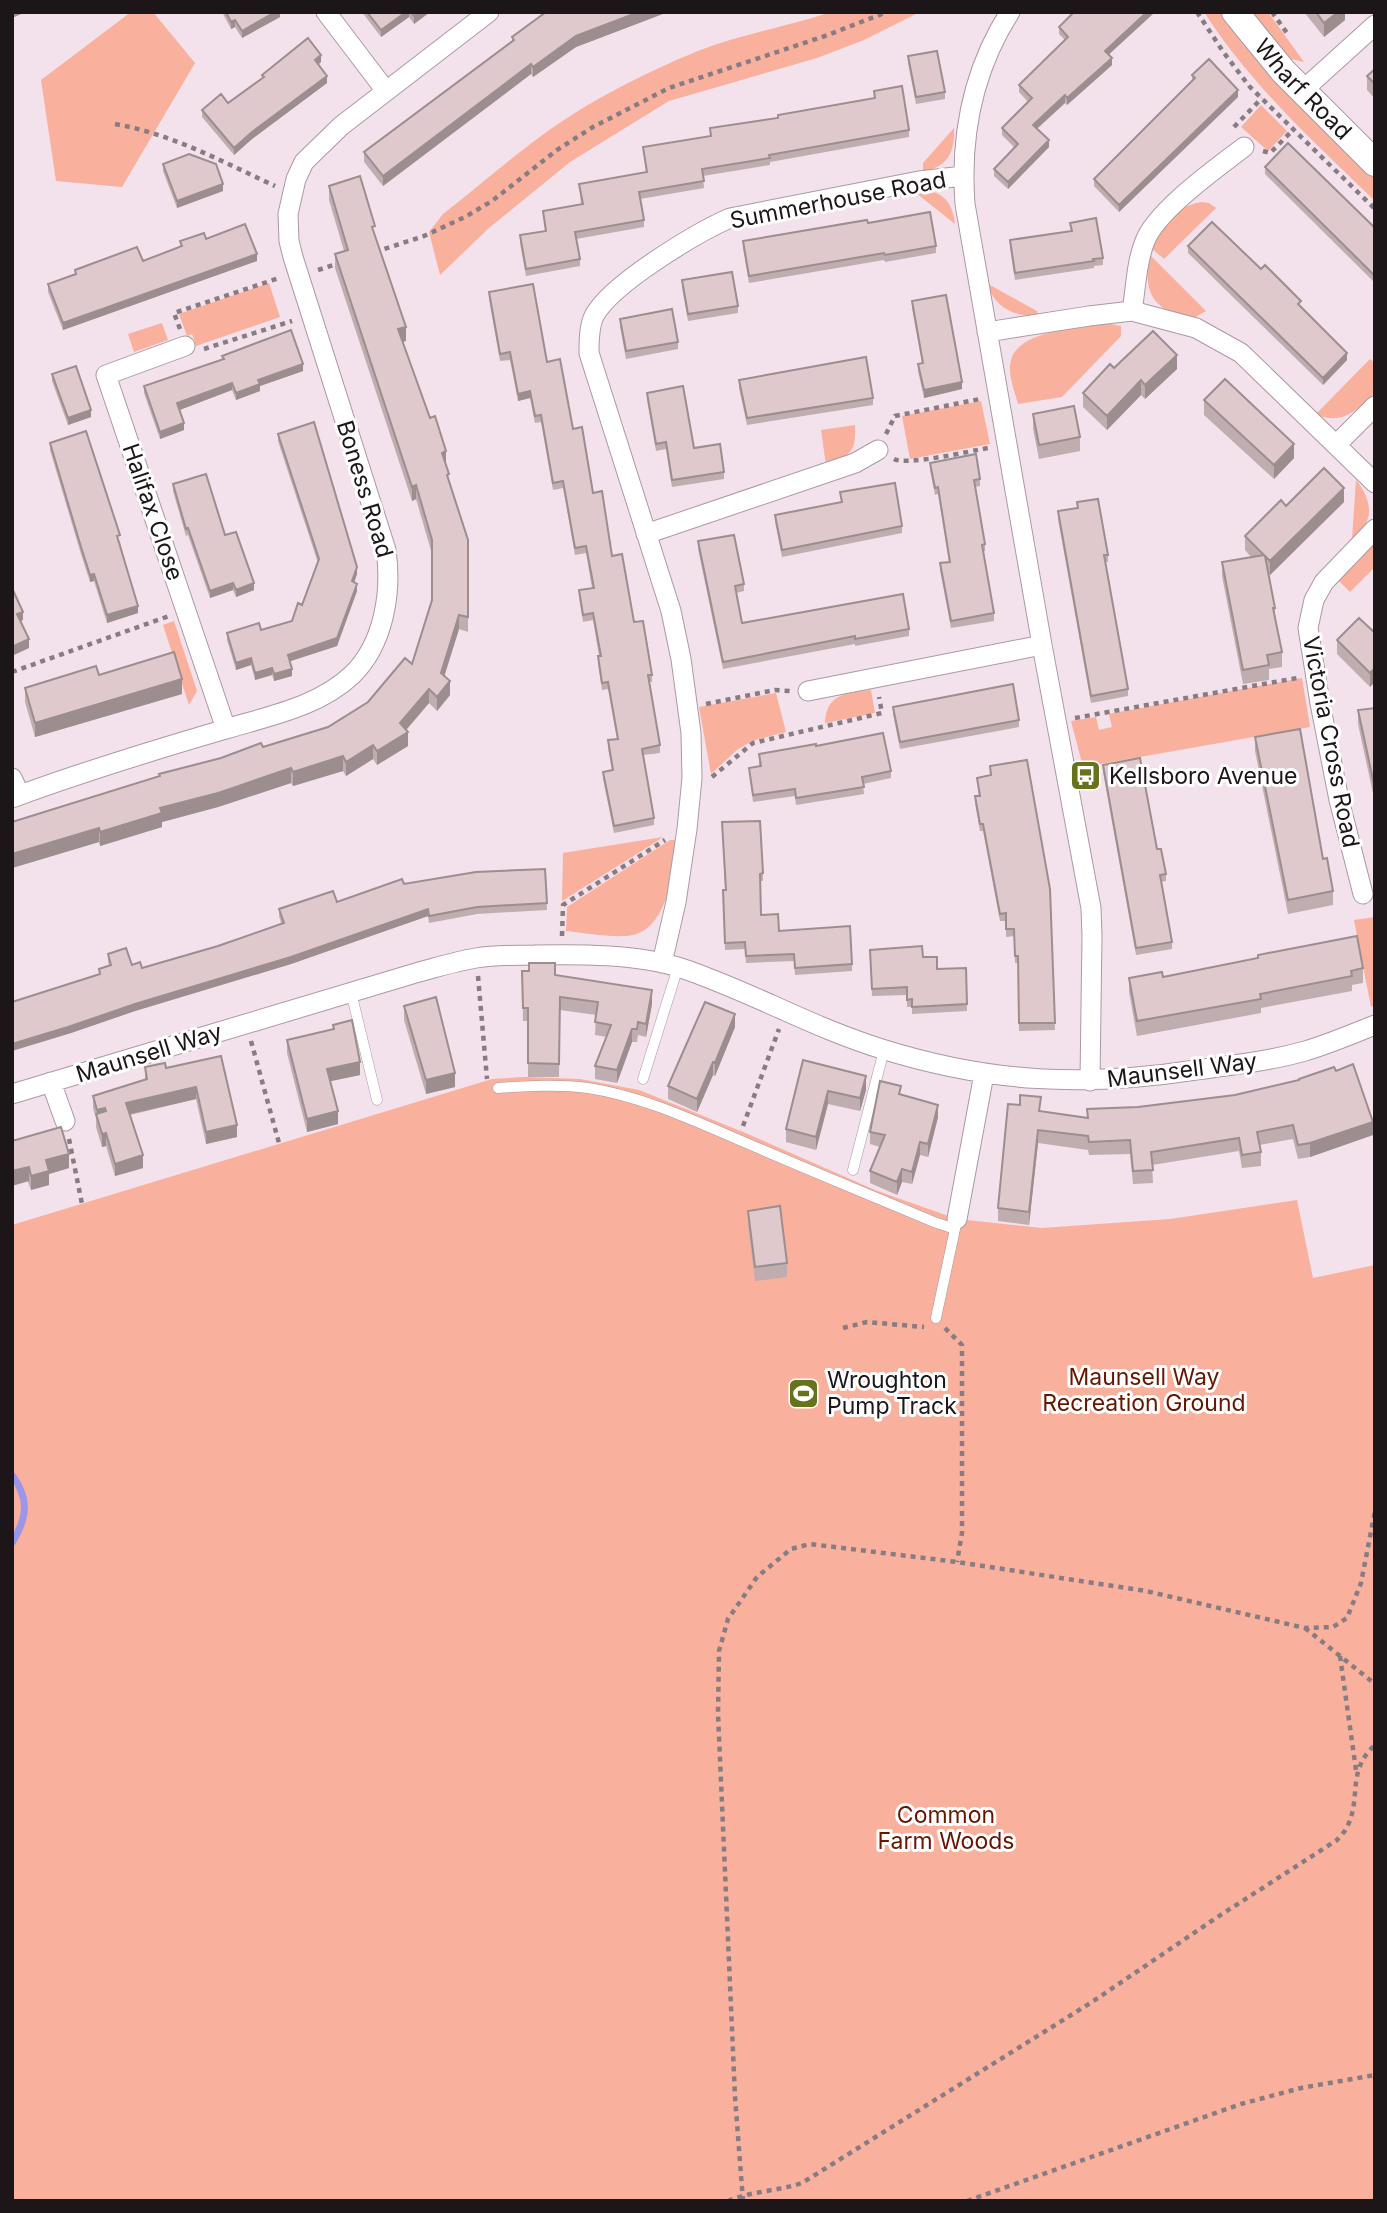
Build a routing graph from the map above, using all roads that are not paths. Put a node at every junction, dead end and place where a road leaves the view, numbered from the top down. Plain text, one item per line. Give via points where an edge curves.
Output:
1 (326, 12) edge
2 (489, 12) edge
3 (1010, 12) edge
4 (1235, 12) edge
5 (1375, 25) edge
6 (386, 91) junction
7 (1302, 91) junction
8 (1244, 148) road end
9 (1375, 163) edge
10 (964, 176) junction
11 (1132, 311) junction
12 (987, 332) junction
13 (185, 346) road end
14 (1375, 406) edge
15 (1337, 444) junction
16 (878, 450) road end
17 (1375, 483) edge
18 (1375, 529) edge
19 (646, 534) junction
20 (1042, 645) junction
21 (808, 691) road end
22 (226, 729) junction
23 (15, 790) edge
24 (1363, 894) dead end
25 (670, 965) junction
26 (351, 992) junction
27 (1375, 1024) edge
28 (884, 1050) junction
29 (984, 1074) junction
30 (643, 1079) dead end
31 (1090, 1081) junction
32 (51, 1083) junction
33 (498, 1088) road end
34 (12, 1094) edge
35 (377, 1100) dead end
36 (65, 1121) road end
37 (853, 1170) dead end
38 (956, 1224) junction
39 (936, 1318) dead end

1 - 6 street
2 - 6 street, Boness Road
3 - 10 street via 976,82 966,129
4 - 7 main road, Wharf Road
5 - 7 street
6 - 22 street, Boness Road via 304,162 288,214 289,241 310,315 382,533 388,594 381,623 369,651 343,682 299,707
7 - 9 main road, Wharf Road
8 - 11 street via 1204,177 1151,229 1141,254
10 - 12 street via 967,225
10 - 19 street, Summerhouse Road via 730,218 701,231 607,299 594,316 589,354
11 - 12 street
11 - 15 street via 1196,328 1241,353
12 - 20 street
13 - 22 street, Halifax Close via 106,375
14 - 15 street
15 - 17 street
16 - 19 street via 855,463
18 - 24 street, Victoria Cross Road via 1329,576 1314,600 1308,628 1339,800
19 - 25 street, Summerhouse Road via 671,611 692,756
20 - 21 street
20 - 31 street via 1091,908
22 - 23 street, Boness Road
25 - 26 street, Maunsell Way via 565,954 477,958
25 - 28 street, Maunsell Way
25 - 30 lane
26 - 32 street, Maunsell Way
26 - 35 lane
27 - 31 street, Maunsell Way via 1306,1050 1258,1061
28 - 29 street, Maunsell Way
28 - 37 lane
29 - 31 street, Maunsell Way
29 - 38 street
32 - 34 street, Maunsell Way
32 - 36 street, Maunsell Way
33 - 38 lane via 544,1086 615,1093
38 - 39 lane

